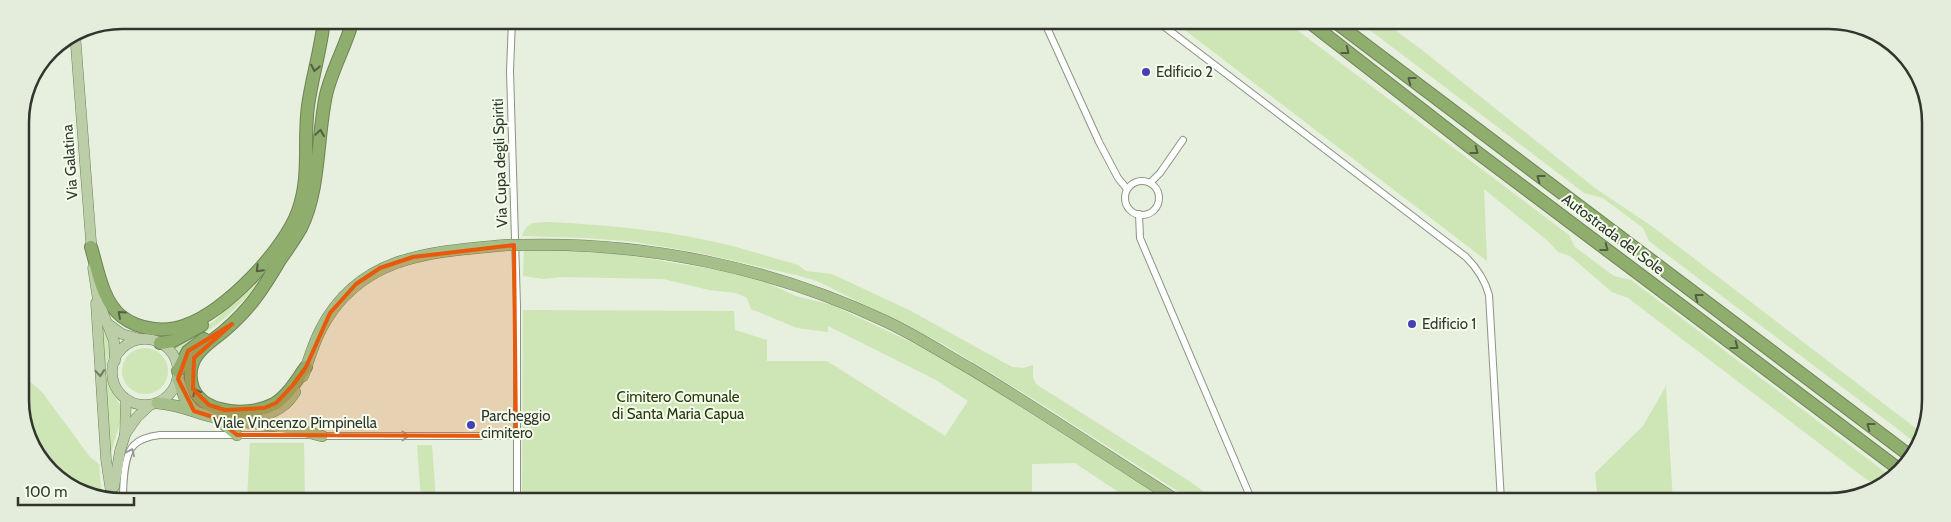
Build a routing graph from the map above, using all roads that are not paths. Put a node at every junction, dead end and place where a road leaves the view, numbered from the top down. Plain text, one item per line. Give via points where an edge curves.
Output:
1 (322, 29) edge
2 (350, 29) edge
3 (512, 29) edge
4 (1048, 29) edge
5 (1167, 29) edge
6 (1318, 29) edge
7 (1345, 29) edge
8 (76, 41) edge
9 (1183, 140) dead end
10 (1150, 183) junction
11 (1127, 189) junction
12 (1139, 214) junction
13 (91, 247) junction
14 (95, 289) junction
15 (222, 303) junction
16 (108, 324) junction
17 (232, 324) junction
18 (142, 340) junction
19 (160, 343) junction
20 (115, 360) junction
21 (306, 367) junction
22 (178, 375) junction
23 (126, 399) junction
24 (154, 404) junction
25 (194, 411) junction
26 (216, 418) junction
27 (229, 419) junction
28 (125, 435) junction
29 (237, 435) junction
30 (322, 436) junction
31 (516, 436) junction
32 (1906, 453) edge
33 (1895, 466) edge
34 (111, 492) edge
35 (113, 492) edge
36 (124, 493) edge
37 (517, 493) edge
38 (1166, 493) edge
39 (1249, 493) edge
40 (1500, 493) edge

1 -> 15 highway via 308,107 305,182 298,211 271,256
17 -> 2 highway via 254,302 301,228 310,204 327,92
3 - 31 street, Via Cupa degli Spiriti
4 - 11 street via 1099,142
5 - 40 street via 1475,266 1488,295
6 -> 33 highway, Autostrada del Sole
32 -> 7 highway, Autostrada del Sole
8 - 13 main road, Via Galatina
9 - 10 street
10 - 11 street via 1135,182
10 - 12 street via 1158,192 1158,203 1150,213
11 - 12 street via 1126,204
12 - 39 street via 1140,238
13 - 14 main road, Via Galatina
15 -> 13 highway via 187,325 154,329 135,325 120,315 107,299
14 - 16 main road
14 -> 34 main road
15 - 19 highway via 192,332
16 - 18 main road via 122,334
16 - 20 main road via 114,341
21 -> 17 highway via 286,394 264,408 236,411 209,405 198,398 193,388 191,370 194,358
17 - 22 highway via 188,351
18 - 19 main road
18 - 20 main road via 126,346
19 - 22 main road via 173,355
20 - 23 main road via 113,378
21 - 27 highway via 295,392 285,404 261,416
21 - 38 highway, bridge via 334,307 356,284 380,268 413,257 507,245 603,247 654,252 750,271 833,299 886,322 1007,391
22 - 24 main road via 170,394
22 - 25 highway via 185,399
23 - 24 main road via 134,403
23 - 28 main road
24 - 25 highway via 171,404
24 - 28 main road via 137,417
25 - 26 highway
26 - 27 highway
26 - 29 highway
27 - 30 highway
28 - 35 main road
29 - 30 street, Viale Vincenzo Pimpinella
36 -> 29 street, Viale Vincenzo Pimpinella via 127,457 133,445 146,438 160,434
30 -> 31 street, Viale Vincenzo Pimpinella
31 - 37 street, Via Cupa degli Spiriti

